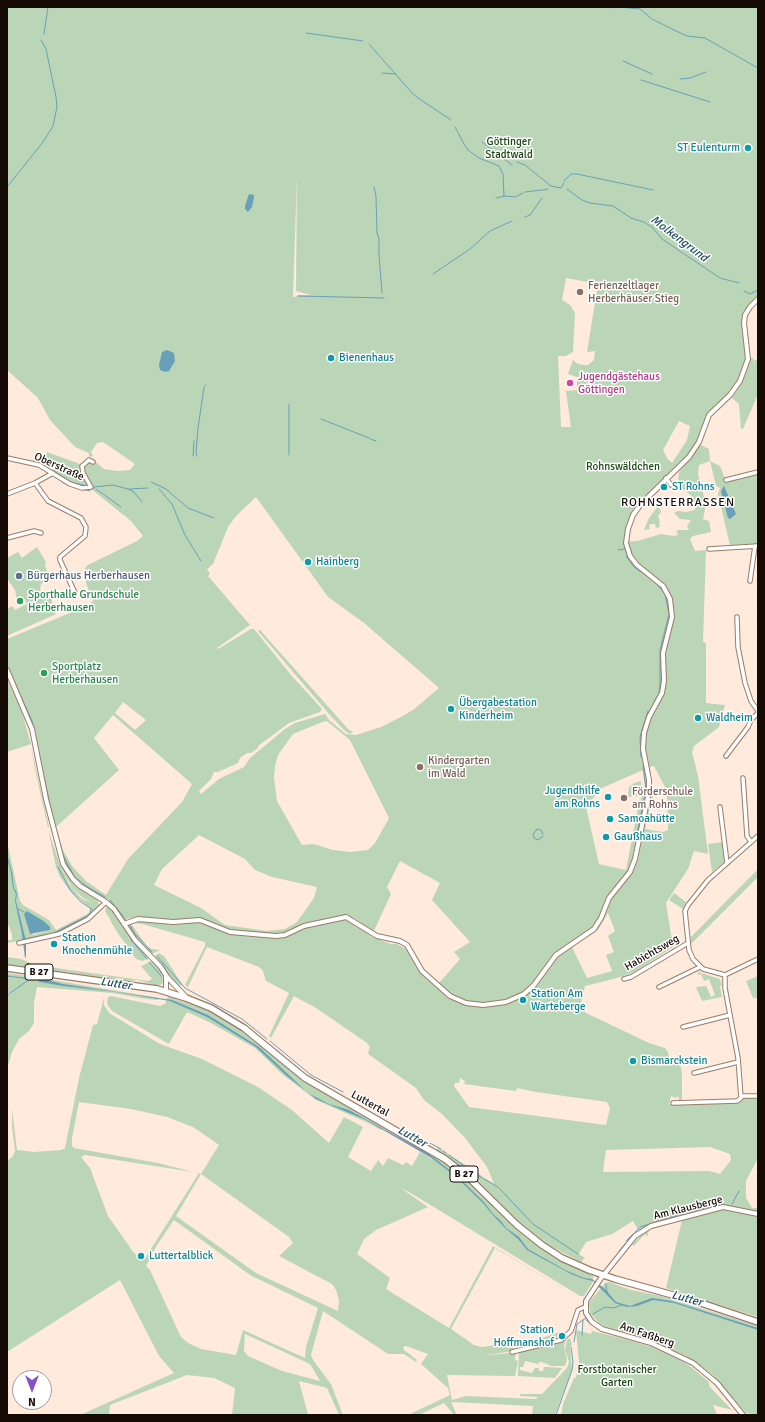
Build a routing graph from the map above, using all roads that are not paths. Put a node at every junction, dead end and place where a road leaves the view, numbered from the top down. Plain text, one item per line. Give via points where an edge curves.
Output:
1 (758, 299) edge
2 (7, 458) edge
3 (93, 462) dead end
4 (758, 472) edge
5 (53, 473) junction
6 (666, 478) junction
7 (726, 480) dead end
8 (35, 483) junction
9 (671, 485) dead end
10 (7, 494) edge
11 (41, 533) dead end
12 (7, 538) edge
13 (756, 546) edge
14 (708, 549) dead end
15 (750, 580) dead end
16 (75, 593) dead end
17 (737, 617) dead end
18 (7, 670) edge
19 (758, 712) edge
20 (726, 756) dead end
21 (743, 778) dead end
22 (720, 806) dead end
23 (758, 836) edge
24 (751, 842) junction
25 (727, 863) junction
26 (106, 902) junction
27 (124, 924) junction
28 (20, 943) dead end
29 (688, 943) junction
30 (758, 959) edge
31 (700, 967) junction
32 (7, 968) edge
33 (725, 975) junction
34 (167, 977) junction
35 (624, 979) dead end
36 (659, 987) dead end
37 (166, 992) junction
38 (186, 998) junction
39 (730, 1015) junction
40 (683, 1027) dead end
41 (738, 1062) junction
42 (694, 1073) dead end
43 (741, 1096) junction
44 (758, 1096) edge
45 (673, 1103) dead end
46 (758, 1214) edge
47 (601, 1279) junction
48 (585, 1307) junction
49 (758, 1322) edge
50 (512, 1352) dead end
51 (742, 1414) edge

1 - 6 street via 745,315 748,358 740,381 730,395 709,415 699,442 689,457
2 - 5 street, Oberstraße via 39,466
3 - 5 street, Oberstraße via 86,461 82,467 91,487 73,485
4 - 7 street
5 - 8 street
6 - 9 street
6 - 27 street via 636,511 628,526 626,537 626,548 630,556 636,565 664,586 672,610 663,653 662,693 649,716 644,733 643,749 649,792 635,859 630,872 609,898 594,929 556,954 534,985 524,994 492,1005 475,1005 458,1000 428,978 407,945 372,934 346,917 304,926 276,936 230,932 200,920 173,922 134,919
8 - 10 street
8 - 16 street via 48,501 81,518 86,527 85,536 60,557
11 - 12 street via 34,531
13 - 14 street
13 - 15 street
17 - 19 street via 738,647 744,683
18 - 26 street via 28,717 63,864 77,882
19 - 20 street
21 - 24 street via 747,836
22 - 25 street
23 - 24 street
24 - 25 street
25 - 29 street via 708,880 687,907 685,916
26 - 27 street
26 - 28 street via 88,919 70,929 52,937
27 - 34 street
29 - 31 street via 691,954
29 - 35 street, Habichtsweg
30 - 33 street
31 - 33 street
31 - 36 street
32 - 37 main road, B 27
33 - 39 street
34 - 37 street
34 - 38 street
37 - 38 main road, Luttertal / B 27
38 - 47 main road, Luttertal / B 27 via 226,1016 305,1078 445,1159 468,1177 538,1243
39 - 40 street
39 - 41 street
41 - 42 street
41 - 43 street
43 - 44 street
43 - 45 street via 739,1100
46 - 47 street, Am Klausberge via 723,1207 646,1229 635,1236
47 - 48 street via 587,1297
47 - 49 main road, B 27 via 698,1302
48 - 50 street via 578,1310 570,1331 561,1340
48 - 51 street, Am Faßberg via 589,1318 599,1328 651,1343 693,1363 717,1383

